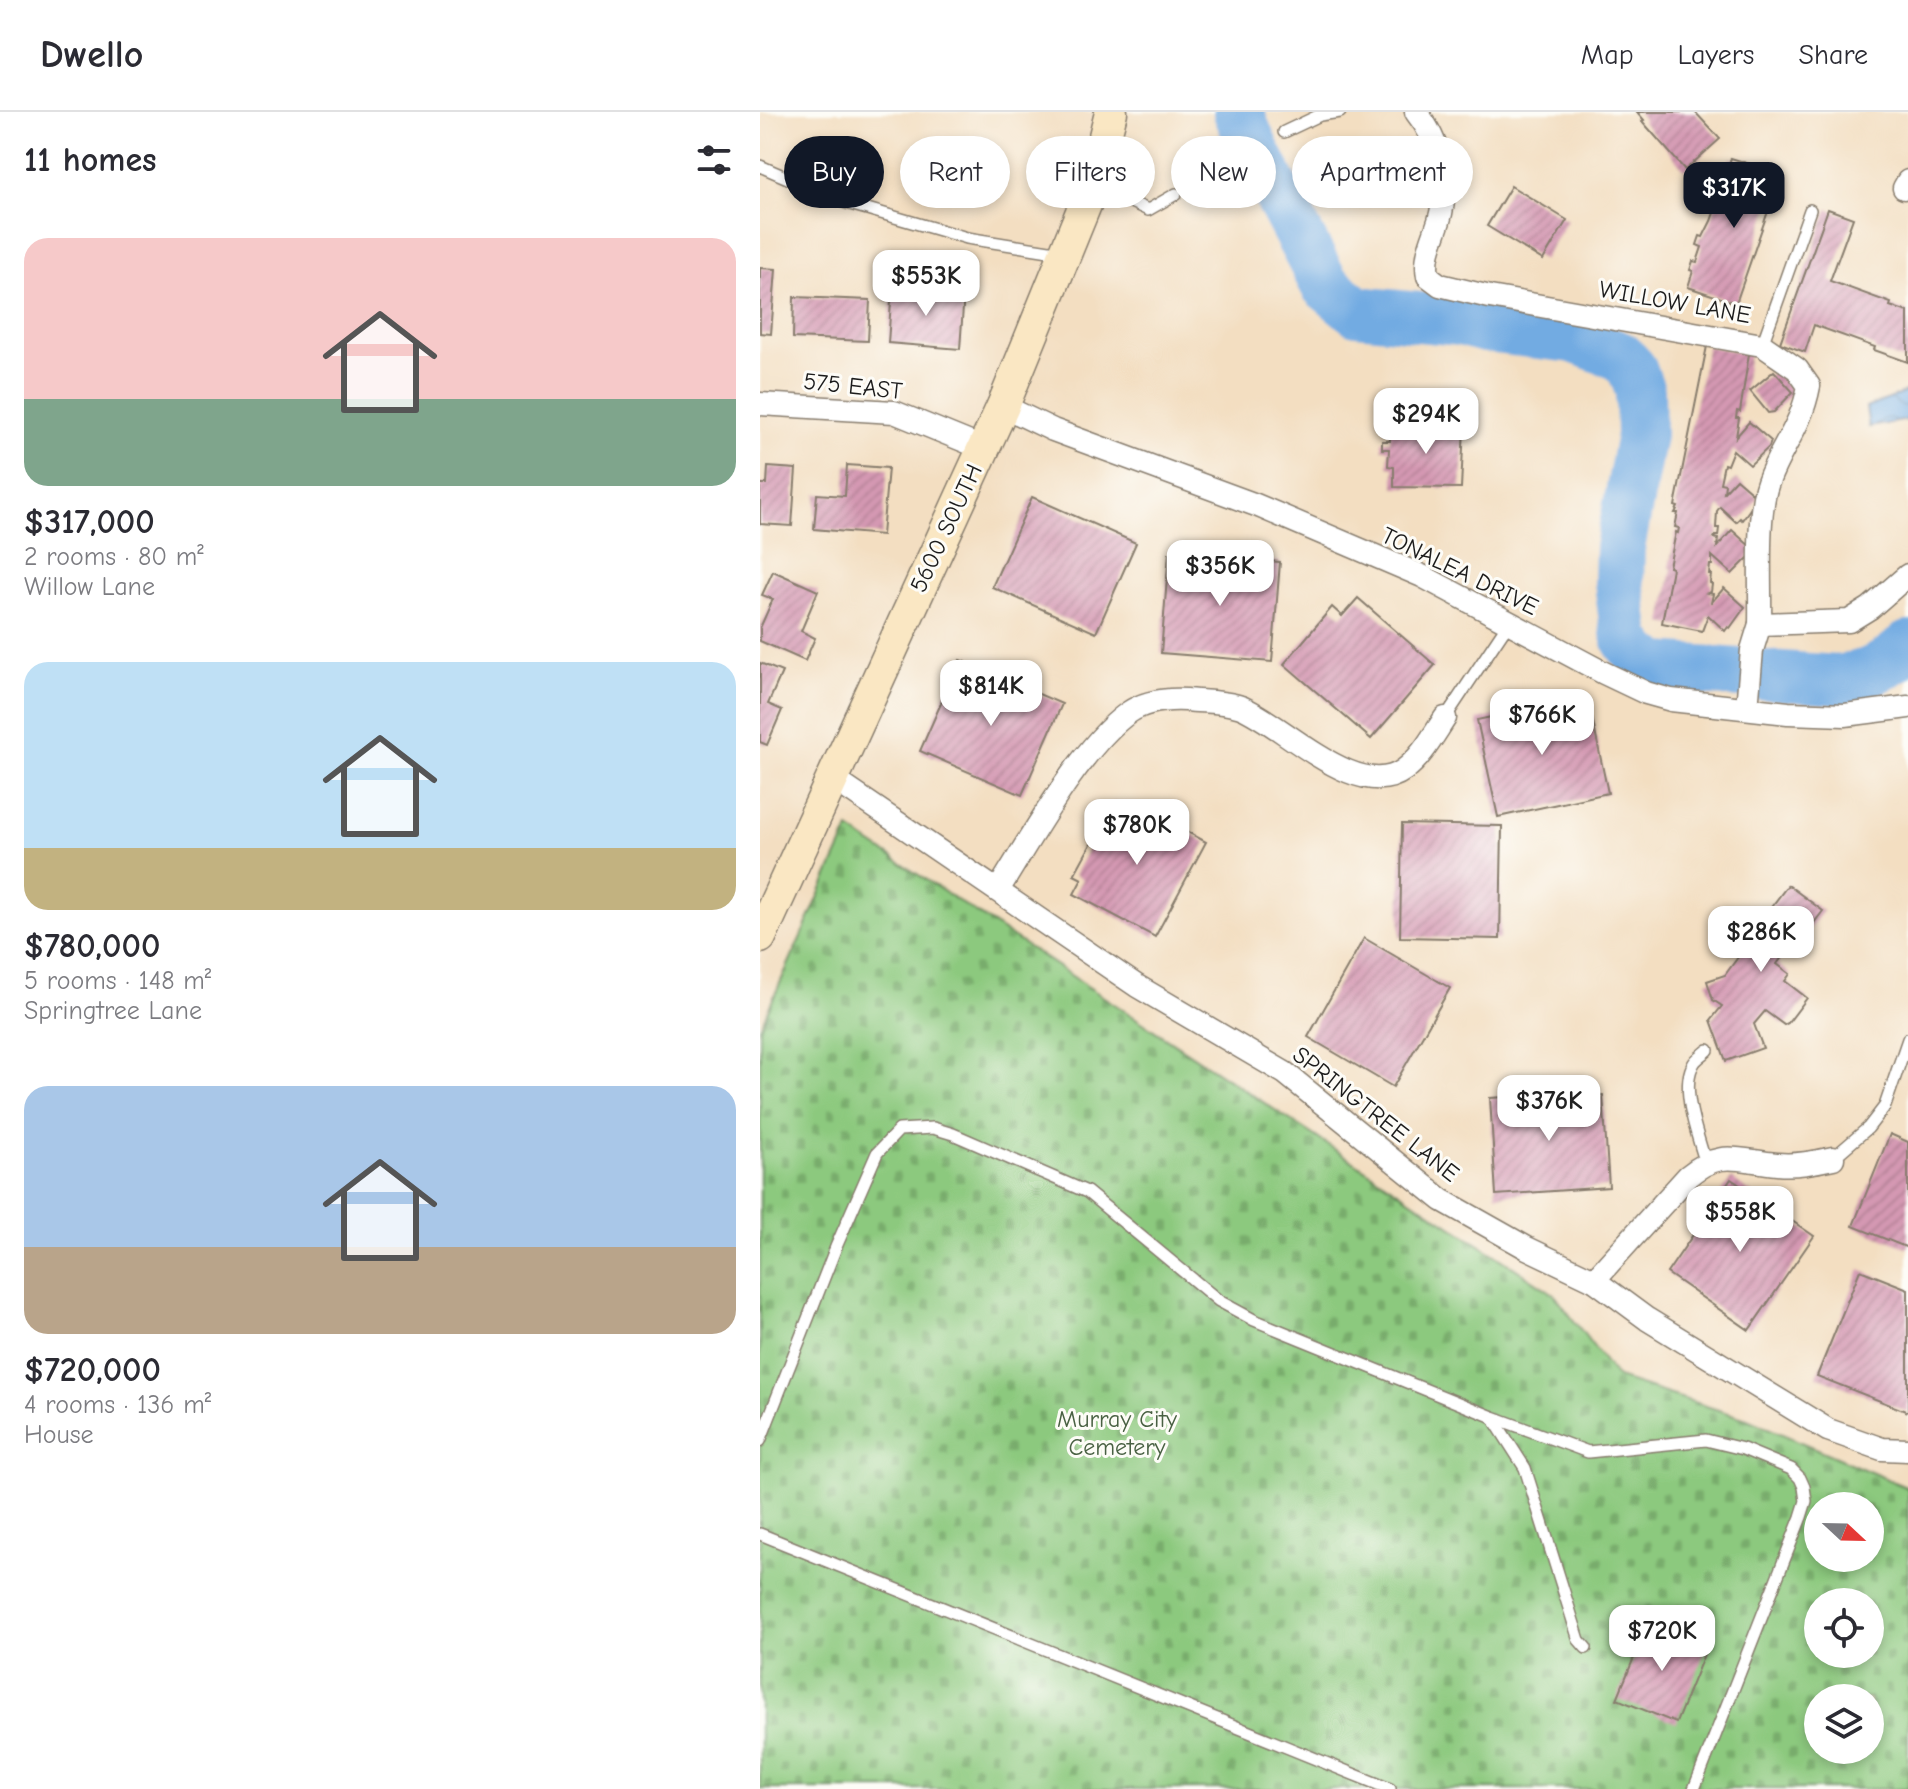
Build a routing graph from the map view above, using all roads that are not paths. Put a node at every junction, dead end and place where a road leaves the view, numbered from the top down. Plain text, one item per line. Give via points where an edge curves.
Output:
1 (1111, 112) edge
2 (1340, 112) edge
3 (1416, 112) edge
4 (1284, 132) dead end
5 (1105, 136) edge
6 (760, 166) edge
7 (1084, 208) edge
8 (1810, 210) dead end
9 (1067, 254) junction
10 (1762, 345) junction
11 (760, 404) edge
12 (1003, 406) junction
13 (982, 448) junction
14 (1908, 575) edge
15 (1509, 622) junction
16 (1760, 624) junction
17 (1748, 698) junction
18 (1908, 707) edge
19 (1445, 718) joint
20 (832, 778) junction
21 (998, 890) junction
22 (760, 937) edge
23 (1908, 1039) edge
24 (1708, 1050) dead end
25 (1833, 1158) joint
26 (1705, 1161) junction
27 (1594, 1280) junction
28 (1493, 1417) junction
29 (760, 1441) edge
30 (1908, 1450) edge
31 (760, 1534) edge
32 (1586, 1648) dead end
33 (1390, 1789) edge
34 (1694, 1789) edge

1 - 5 street, 5600 SOUTH
2 - 4 lane
3 - 10 street, WILLOW LANE via 1441,160 1441,216 1425,262 1428,276 1440,285
6 - 9 lane via 843,202 967,238
7 - 9 street, 5600 SOUTH
8 - 10 lane
9 - 12 street, 5600 SOUTH
10 - 16 street, WILLOW LANE via 1797,369 1809,386 1797,428 1766,485
11 - 13 street, 575 EAST via 894,412
12 - 13 street, 5600 SOUTH
12 - 15 street, TONALEA DRIVE via 1092,446 1256,505 1422,576
13 - 20 street, 5600 SOUTH
14 - 16 street via 1849,621
15 - 17 street, TONALEA DRIVE via 1646,693 1671,700
15 - 19 lane
16 - 17 street
17 - 18 street, TONALEA DRIVE via 1788,713 1845,715
19 - 21 street via 1403,771 1375,778 1326,760 1241,707 1174,700 1142,705 1083,761
20 - 21 street, SPRINGTREE LANE
20 - 22 street, 5600 SOUTH
21 - 27 street, SPRINGTREE LANE via 1137,986 1285,1073 1442,1200
23 - 25 lane via 1885,1106
24 - 26 lane via 1694,1062 1689,1080 1691,1113
25 - 26 street via 1779,1164
26 - 27 street
27 - 30 street, SPRINGTREE LANE via 1647,1319 1828,1430 1882,1449
28 - 29 lane via 1233,1310 1087,1192 953,1134 918,1126 899,1130 877,1153
28 - 32 lane via 1525,1468 1579,1640
28 - 34 lane via 1588,1452 1706,1440 1727,1444 1791,1469 1800,1478 1806,1501 1801,1517
31 - 33 lane

